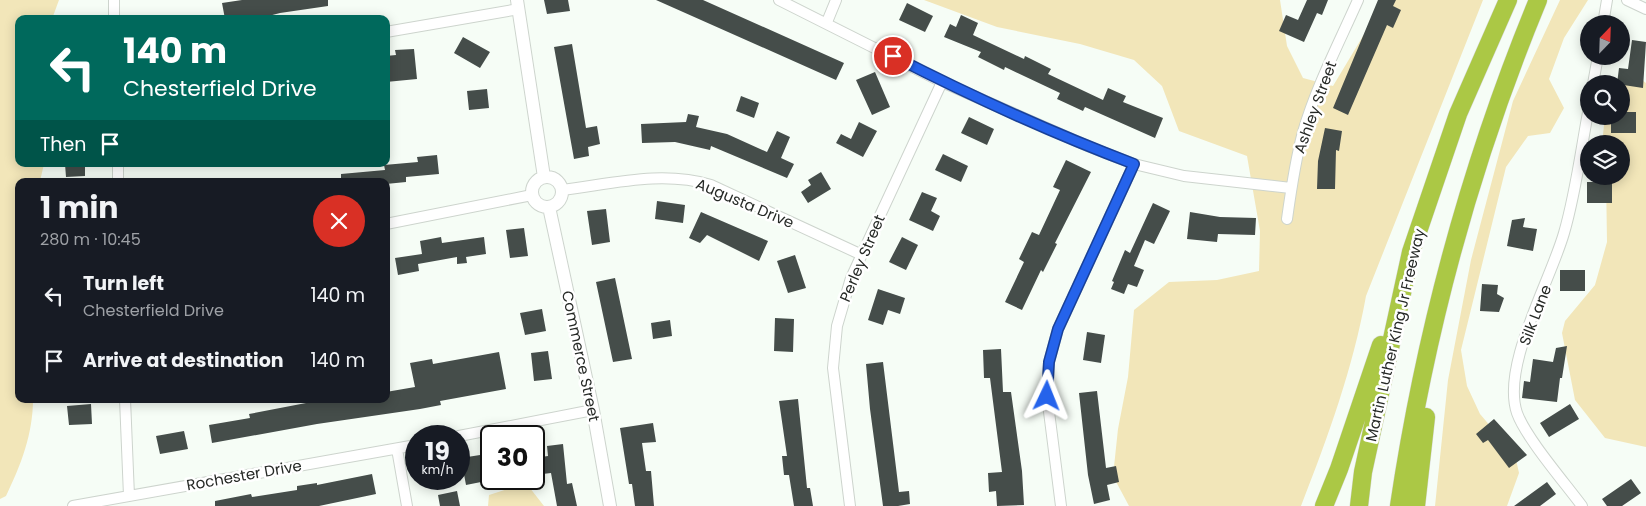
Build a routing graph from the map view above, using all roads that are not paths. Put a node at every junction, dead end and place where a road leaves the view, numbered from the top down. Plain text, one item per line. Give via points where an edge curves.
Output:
1 (114, 0) edge
2 (779, 0) edge
3 (836, 0) edge
4 (1358, 0) edge
5 (1508, 0) edge
6 (1538, 0) edge
7 (1607, 0) edge
8 (1627, 0) edge
9 (518, 5) edge
10 (1646, 9) edge
11 (114, 15) edge
12 (1604, 15) edge
13 (827, 22) junction
14 (390, 31) edge
15 (942, 82) junction
16 (1500, 96) junction
17 (1586, 125) edge
18 (1134, 164) junction
19 (544, 177) junction
20 (1291, 188) junction
21 (562, 190) junction
22 (532, 195) junction
23 (549, 206) junction
24 (1287, 219) dead end
25 (390, 223) edge
26 (1411, 252) junction
27 (862, 255) junction
28 (125, 403) edge
29 (593, 410) junction
30 (470, 434) edge
31 (405, 447) edge
32 (397, 448) junction
33 (129, 496) junction
34 (72, 506) edge
35 (407, 506) edge
36 (610, 506) edge
37 (850, 506) edge
38 (1061, 506) edge
39 (1324, 506) edge
40 (1360, 506) edge
41 (1399, 506) edge
42 (1416, 506) edge
43 (1582, 506) edge

1 - 11 street
2 - 13 street
3 - 13 street
4 - 20 street, Ashley Street via 1309,115
5 - 26 highway, Martin Luther King Jr Freeway via 1458,114
6 - 16 highway
7 - 12 street
8 - 10 street
9 - 14 street
9 - 19 street
13 - 15 street
15 - 18 street via 1090,148
15 - 27 street, Perley Street
16 - 41 highway via 1452,252 1430,342
16 - 42 highway via 1428,402
17 - 43 street, Silk Lane via 1564,234 1522,346 1513,387 1517,412 1524,427
18 - 20 street via 1184,176
18 - 38 street via 1058,329 1051,354 1047,396
19 - 21 street via 558,181
19 - 22 street via 535,182
20 - 24 street, Ashley Street
21 - 23 street via 558,202
21 - 27 street, Augusta Drive via 661,177 694,180
22 - 23 street via 538,204
22 - 25 street
23 - 29 street, Commerce Street
26 - 39 highway
26 - 40 highway, Martin Luther King Jr Freeway via 1364,472
27 - 37 street, Perley Street via 843,302 833,352
28 - 33 street
29 - 30 street
29 - 36 street, Commerce Street
31 - 32 street, Rochester Drive
32 - 33 street, Rochester Drive
32 - 35 street
33 - 34 street, Rochester Drive

